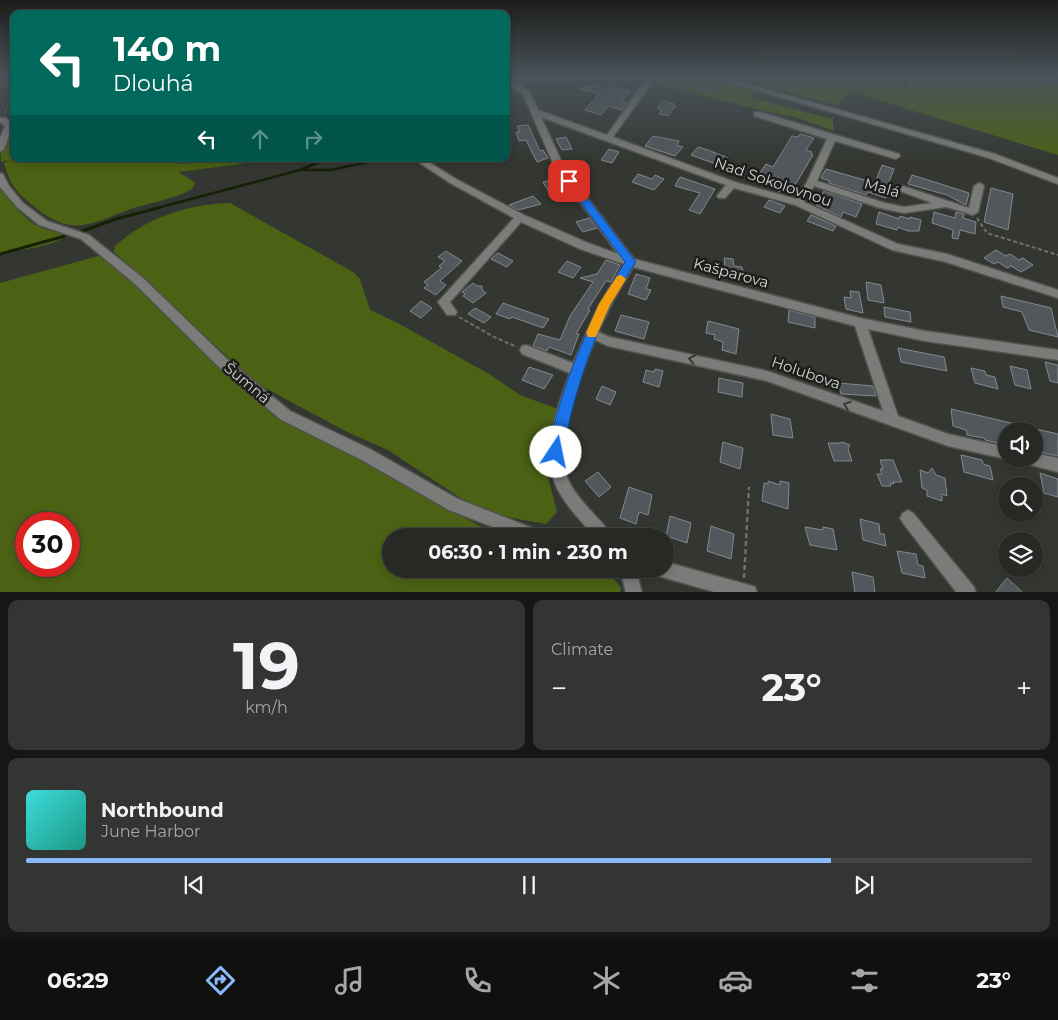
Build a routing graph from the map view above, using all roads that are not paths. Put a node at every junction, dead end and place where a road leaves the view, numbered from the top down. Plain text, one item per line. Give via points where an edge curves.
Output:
1 (533, 106) edge
2 (632, 106) edge
3 (816, 106) edge
4 (536, 112) junction
5 (756, 114) dead end
6 (3, 116) edge
7 (832, 138) junction
8 (608, 139) junction
9 (0, 149) edge
10 (896, 156) dead end
11 (423, 162) edge
12 (0, 176) edge
13 (1058, 181) edge
14 (812, 182) junction
15 (732, 184) junction
16 (979, 186) dead end
17 (903, 189) dead end
18 (722, 196) dead end
19 (798, 203) junction
20 (946, 204) junction
21 (520, 217) junction
22 (630, 262) junction
23 (1058, 294) edge
24 (451, 312) road end
25 (860, 323) junction
26 (592, 334) junction
27 (526, 350) road end
28 (1058, 355) edge
29 (577, 370) junction
30 (893, 421) junction
31 (998, 451) edge
32 (1043, 462) edge
33 (1058, 465) edge
34 (908, 518) dead end
35 (514, 528) edge
36 (597, 528) edge
37 (674, 573) edge
38 (630, 578) edge
39 (634, 592) edge
40 (746, 592) edge
41 (968, 592) edge

1 - 4 street
2 - 8 street
3 - 13 street via 992,156
4 - 8 street, Nad Sokolovnou
4 - 22 street via 560,168
5 - 7 street
6 - 9 street via 9,126
7 - 10 street
7 - 14 street
8 - 15 street, Nad Sokolovnou
11 - 21 street, Kašparova
12 - 35 street, Šumná via 20,205 42,223 85,237 139,281 223,363 285,415 365,454 454,505
14 - 19 street
14 - 20 street, Malá via 904,210
15 - 18 street
15 - 19 street, Nad Sokolovnou
16 - 20 street, Malá via 973,212
17 - 20 street, Malá
19 - 23 street, Nad Sokolovnou via 896,247 947,258
21 - 22 street, Kašparova via 584,246
21 - 24 street via 444,302
22 - 25 street, Kašparova
22 - 26 street via 605,304
25 - 28 street, Kašparova
25 - 30 street
26 - 29 street
30 -> 26 street, Holubova via 767,376 608,341
27 - 29 street
29 - 36 street via 562,420 555,462 569,494
30 - 31 street, Holubova via 948,440
32 - 33 street
34 - 41 street
37 - 40 street
38 - 39 street

